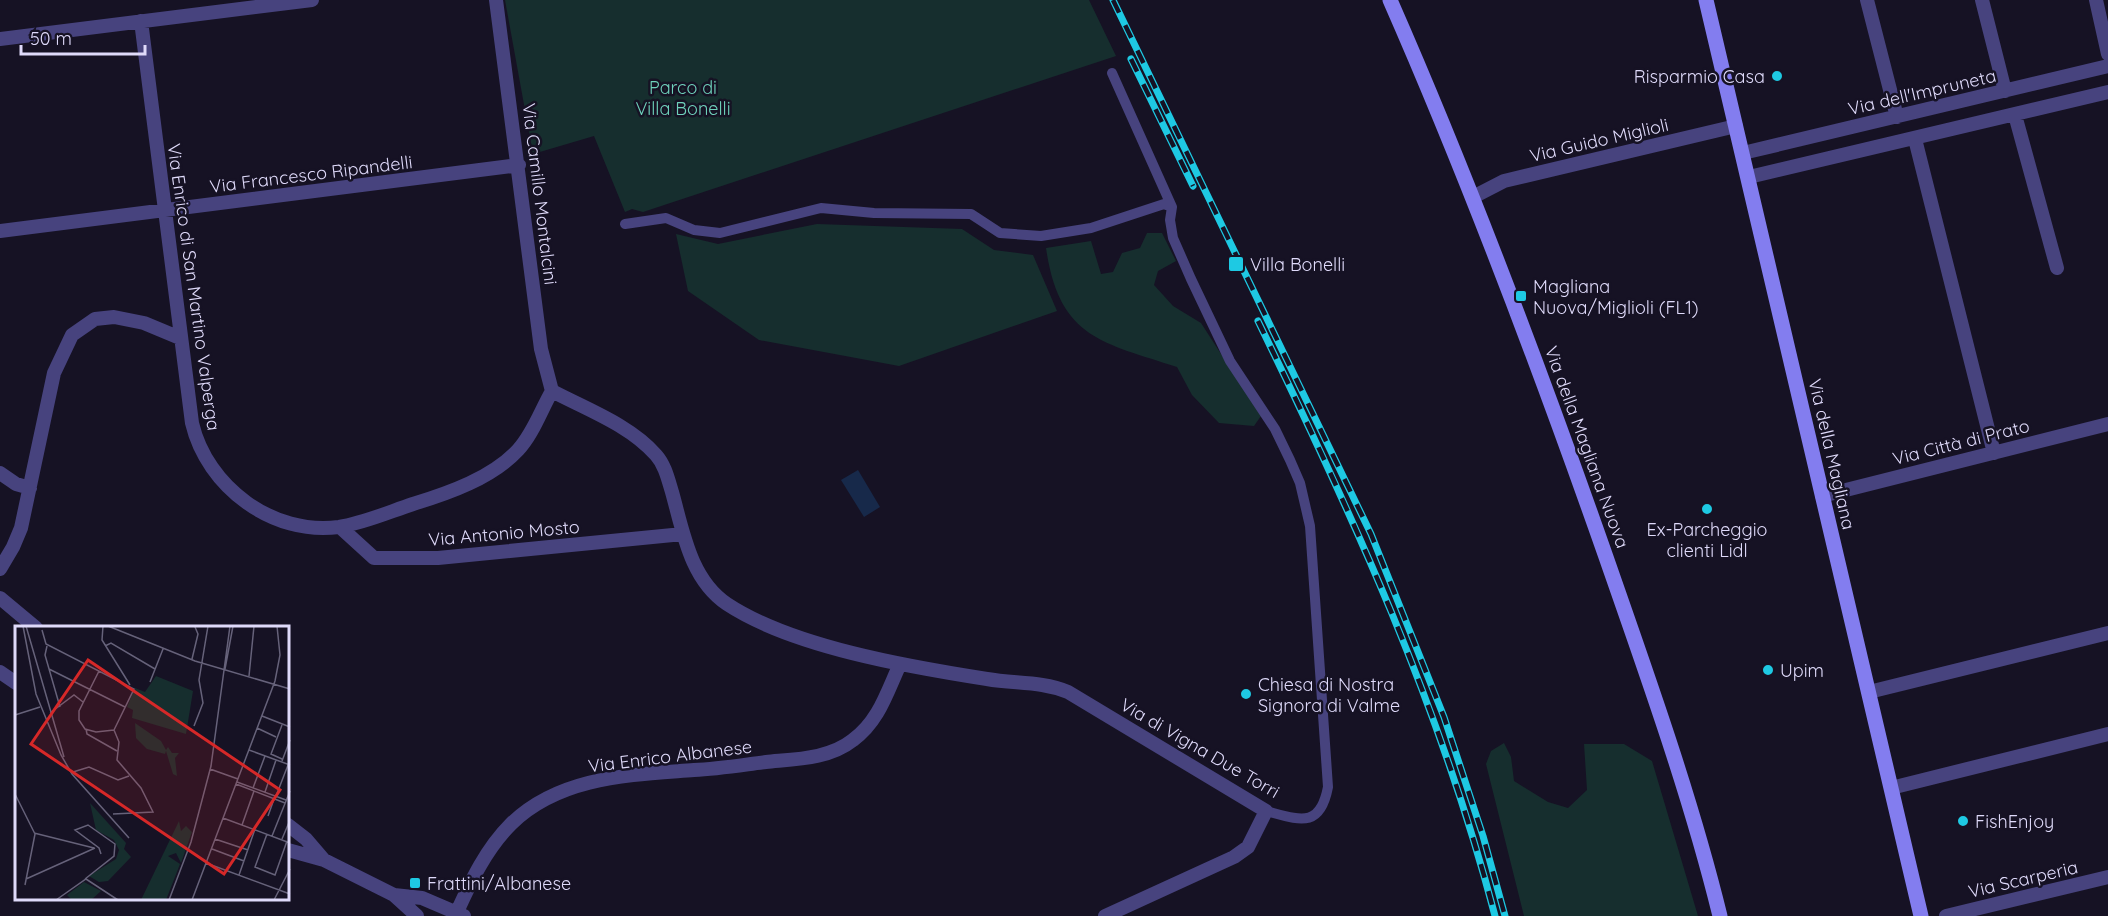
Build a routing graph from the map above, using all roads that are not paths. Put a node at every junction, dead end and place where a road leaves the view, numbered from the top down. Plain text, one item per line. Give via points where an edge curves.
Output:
1 (312, 0) edge
2 (496, 0) edge
3 (1390, 0) edge
4 (1706, 0) edge
5 (1867, 0) edge
6 (1982, 0) edge
7 (2096, 0) edge
8 (141, 21) junction
9 (0, 39) edge
10 (2108, 54) edge
11 (2108, 66) edge
12 (1112, 74) dead end
13 (2005, 91) junction
14 (2108, 92) edge
15 (2015, 115) junction
16 (1897, 117) junction
17 (1736, 126) junction
18 (1915, 139) junction
19 (1743, 153) junction
20 (519, 165) junction
21 (1749, 177) junction
22 (1473, 197) junction
23 (1172, 207) junction
24 (163, 211) junction
25 (625, 224) dead end
26 (0, 231) edge
27 (2057, 268) dead end
28 (180, 338) junction
29 (552, 391) junction
30 (2108, 424) edge
31 (1994, 453) junction
32 (0, 473) edge
33 (30, 488) junction
34 (1822, 496) junction
35 (340, 527) junction
36 (683, 534) junction
37 (0, 569) edge
38 (0, 598) edge
39 (34, 626) edge
40 (2108, 633) edge
41 (900, 664) junction
42 (0, 672) edge
43 (15, 682) edge
44 (1869, 692) junction
45 (2108, 734) edge
46 (1891, 788) junction
47 (1266, 811) junction
48 (290, 827) edge
49 (290, 851) edge
50 (324, 860) junction
51 (2108, 877) edge
52 (394, 895) junction
53 (460, 914) edge
54 (417, 916) edge
55 (1105, 916) edge
56 (1720, 916) edge
57 (1921, 916) edge
58 (1946, 916) edge

1 - 8 street
2 - 20 street, Via Camillo Montalcini
3 - 22 main road, Via della Magliana Nuova
4 - 17 main road, Via della Magliana
5 - 16 street
6 - 13 street
7 - 10 street
8 - 9 street
8 - 24 street, Via Enrico di San Martino Valperga
11 - 13 street, Via dell'Impruneta
12 - 23 street, Via di Vigna Due Torri
13 - 16 street, Via dell'Impruneta
14 - 15 street
15 - 18 street
15 - 27 street
16 - 19 street, Via dell'Impruneta
17 - 19 main road, Via della Magliana
17 - 22 street, Via Guido Miglioli via 1504,181
18 - 21 street
18 - 31 street
19 - 21 main road, Via della Magliana
20 - 24 street, Via Francesco Ripandelli
20 - 29 street, Via Camillo Montalcini via 541,349
21 - 34 main road, Via della Magliana
22 - 56 main road, Via della Magliana Nuova via 1550,399 1650,683
23 - 25 street via 1164,204 1091,228 1041,236 1000,232 971,214 821,208 720,233 694,230 666,219
23 - 47 street, Via di Vigna Due Torri via 1173,238 1230,361 1275,429 1290,460 1310,526 1328,787 1320,812 1307,819
24 - 26 street, Via Francesco Ripandelli
24 - 28 street, Via Enrico di San Martino Valperga
28 - 33 street via 144,323 114,317 95,319 72,335 54,373
28 - 35 street, Via Enrico di San Martino Valperga via 194,429 205,457 225,483 246,502 277,519
29 - 35 street, Via Enrico di San Martino Valperga via 518,450 492,470 428,499
29 - 36 street, Via di Vigna Due Torri via 640,439 657,456 668,476
30 - 31 street, Via Città di Prato
31 - 34 street, Via Città di Prato
32 - 33 street
33 - 37 street via 18,536
34 - 44 main road, Via della Magliana
35 - 36 street, Via Antonio Mosto via 374,558 438,558
36 - 41 street, Via di Vigna Due Torri via 705,580 727,603 770,626
38 - 39 street
40 - 44 street
41 - 47 street, Via di Vigna Due Torri via 1060,689
41 - 53 street, Via Enrico Albanese via 874,719 858,737 838,749 810,758 640,774 592,782 551,795 512,824 494,844 478,868
42 - 43 street
44 - 46 main road, Via della Magliana
45 - 46 street
46 - 57 main road, Via della Magliana
47 - 55 street via 1248,847 1234,857
48 - 50 street
49 - 50 street
50 - 52 street
51 - 58 street, Via Scarperia
52 - 53 street via 422,898
52 - 54 street

